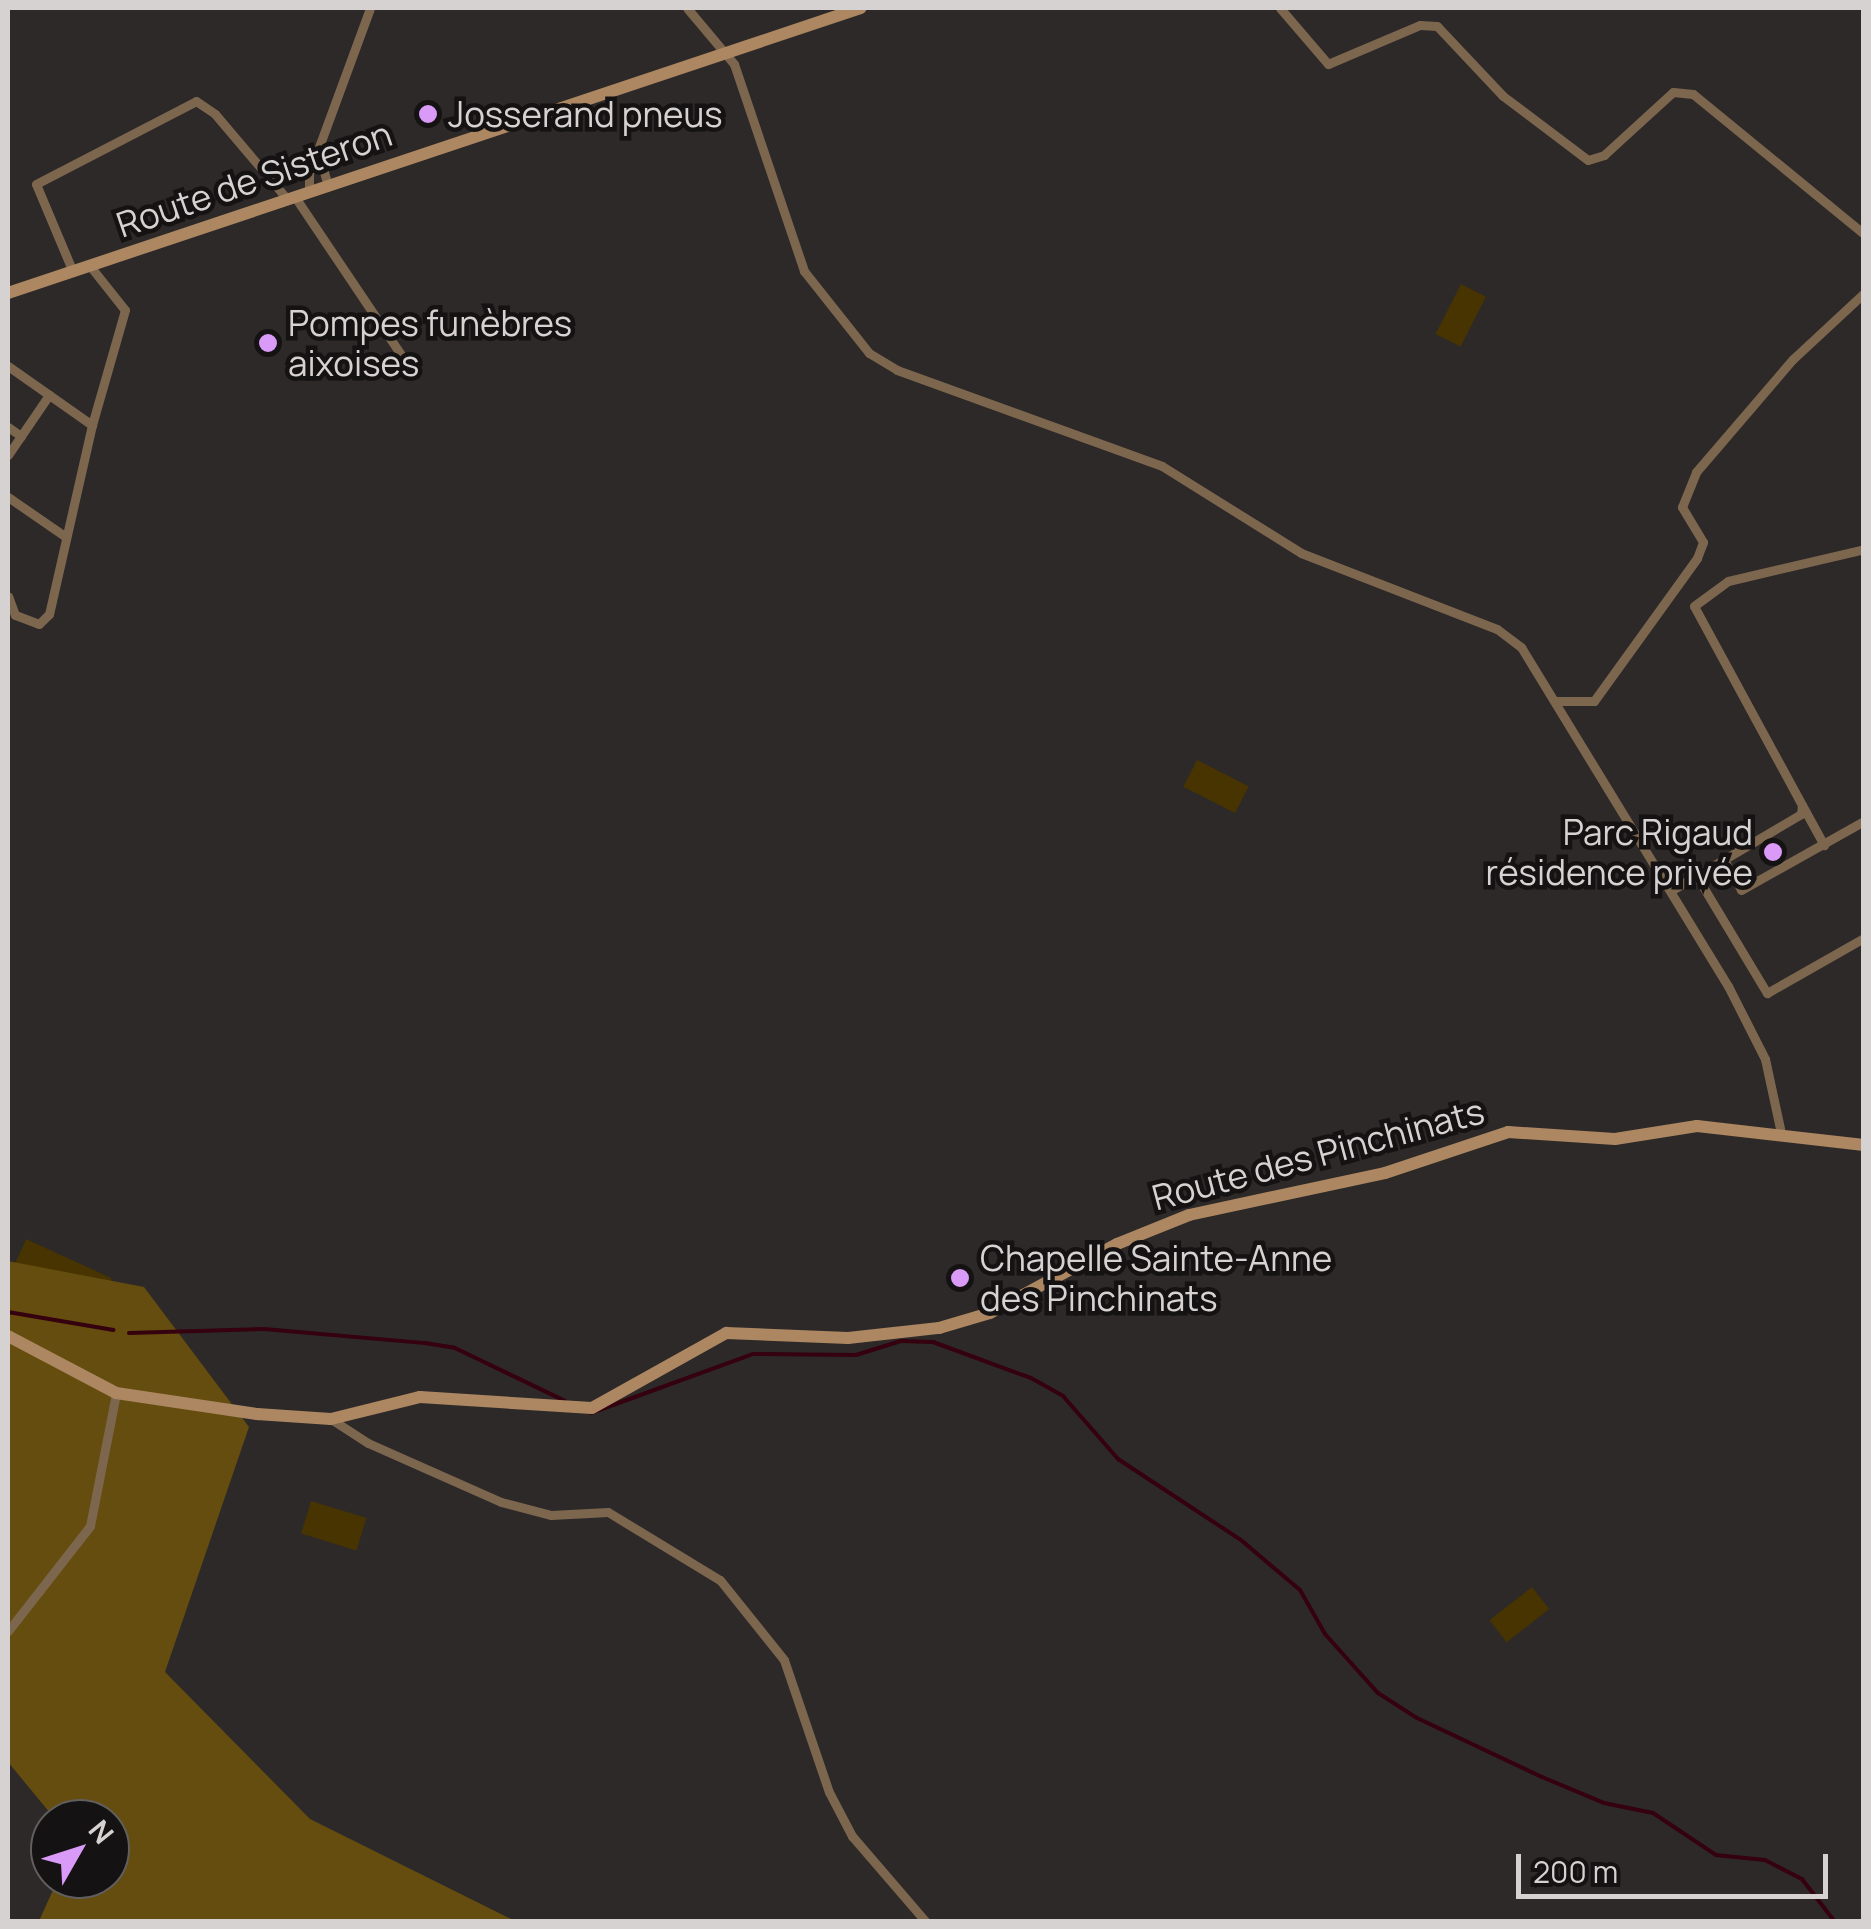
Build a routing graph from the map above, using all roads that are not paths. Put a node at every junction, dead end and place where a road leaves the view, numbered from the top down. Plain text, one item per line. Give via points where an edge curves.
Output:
1 (370, 8) edge
2 (687, 8) edge
3 (861, 8) edge
4 (1280, 8) edge
5 (727, 52) junction
6 (317, 148) junction
7 (328, 186) junction
8 (309, 192) junction
9 (291, 198) junction
10 (1864, 234) edge
11 (90, 266) junction
12 (72, 272) junction
13 (8, 294) edge
14 (1864, 294) edge
15 (403, 358) dead end
16 (8, 366) edge
17 (49, 395) junction
18 (92, 425) junction
19 (8, 427) edge
20 (21, 436) junction
21 (8, 456) edge
22 (8, 497) edge
23 (66, 537) junction
24 (1864, 549) edge
25 (8, 596) edge
26 (11, 616) edge
27 (1557, 701) junction
28 (1802, 806) junction
29 (1864, 822) edge
30 (1824, 845) junction
31 (1724, 860) junction
32 (1696, 874) junction
33 (1672, 890) junction
34 (1864, 938) edge
35 (1781, 1133) junction
36 (1864, 1145) edge
37 (8, 1336) edge
38 (116, 1393) junction
39 (331, 1419) junction
40 (8, 1630) edge
41 (926, 1922) edge

1 - 6 street
2 - 5 street
3 - 5 street, Route de Sisteron
4 - 10 street via 1328,64 1420,24 1437,26 1503,96 1588,160 1614,147 1674,92 1693,94
5 - 7 street, Route de Sisteron
5 - 27 street via 804,271 869,352 897,370 1162,466 1301,554 1497,629 1520,646
6 - 7 street
6 - 8 street
7 - 8 street, Route de Sisteron
8 - 9 street, Route de Sisteron
9 - 11 street, Route de Sisteron
9 - 12 street via 196,100 36,184
9 - 15 street
11 - 12 street, Route de Sisteron
11 - 18 street via 125,310
12 - 13 street, Route de Sisteron
14 - 27 street via 1792,359 1696,472 1682,507 1704,542 1697,558 1594,702
16 - 17 street
17 - 18 street
17 - 20 street
18 - 23 street
19 - 20 street
20 - 21 street
22 - 23 street
23 - 26 street via 49,614 39,624
24 - 28 street via 1728,581 1694,606
25 - 26 street
27 - 33 street
28 - 30 street
28 - 31 street via 1801,814
29 - 30 street
30 - 31 street via 1740,890
31 - 32 street
32 - 33 street
32 - 34 street via 1767,994
33 - 35 street via 1765,1059
35 - 36 street, Route des Pinchinats
35 - 39 street, Route des Pinchinats via 1697,1126 1615,1139 1508,1132 1385,1173 1189,1215 1117,1244 990,1313 939,1328 848,1338 726,1334 586,1408 420,1397
37 - 38 street, Route des Pinchinats
38 - 39 street, Route des Pinchinats
38 - 40 street via 90,1526
39 - 41 street via 368,1443 501,1502 551,1515 608,1512 720,1580 784,1660 829,1792 852,1836

